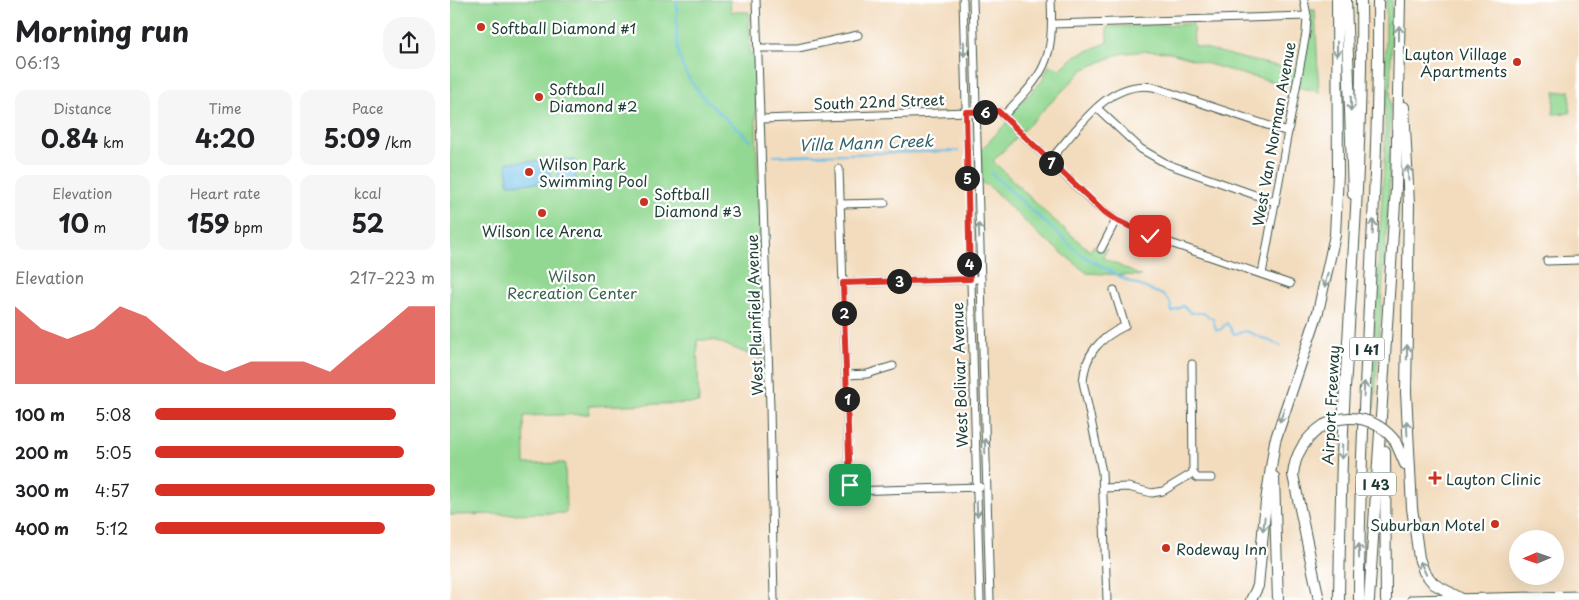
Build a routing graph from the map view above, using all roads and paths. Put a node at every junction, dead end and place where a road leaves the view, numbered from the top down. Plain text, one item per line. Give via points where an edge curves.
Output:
1 (756, 0) edge
2 (963, 0) edge
3 (973, 0) edge
4 (1051, 0) edge
5 (1304, 0) edge
6 (1337, 0) edge
7 (1346, 0) edge
8 (1361, 0) edge
9 (1378, 0) edge
10 (1400, 0) edge
11 (1307, 16) junction
12 (1052, 24) junction
13 (858, 36) dead end
14 (758, 48) junction
15 (1399, 66) junction
16 (1097, 108) junction
17 (966, 112) junction
18 (976, 112) junction
19 (1000, 114) junction
20 (761, 119) junction
21 (1288, 132) junction
22 (1049, 161) junction
23 (839, 169) dead end
24 (1275, 202) junction
25 (885, 203) dead end
26 (840, 204) junction
27 (1356, 211) junction
28 (1116, 220) junction
29 (1101, 249) dead end
30 (1579, 260) edge
31 (1547, 261) dead end
32 (1262, 274) junction
33 (970, 279) junction
34 (981, 279) junction
35 (843, 283) junction
36 (1290, 284) dead end
37 (1114, 290) dead end
38 (1192, 364) dead end
39 (893, 366) dead end
40 (1384, 368) junction
41 (846, 374) junction
42 (984, 384) junction
43 (973, 385) junction
44 (1275, 441) junction
45 (1193, 473) junction
46 (1211, 478) dead end
47 (986, 487) junction
48 (976, 488) junction
49 (1103, 488) junction
50 (1410, 490) junction
51 (978, 564) junction
52 (989, 564) junction
53 (1579, 596) edge
54 (1460, 598) junction
55 (1544, 598) edge
56 (1521, 599) edge
57 (774, 600) edge
58 (980, 600) edge
59 (990, 600) edge
60 (1107, 600) edge
61 (1251, 600) edge
62 (1278, 600) edge
63 (1318, 600) edge
64 (1339, 600) edge
65 (1358, 600) edge
66 (1369, 600) edge
67 (1386, 600) edge
68 (1412, 600) edge

1 - 14 street, West Plainfield Avenue
2 -> 17 street, West Bolivar Avenue
3 - 18 street, West Bolivar Avenue
4 - 12 street
5 - 11 street, West Van Norman Avenue
6 -> 44 highway via 1335,234 1318,312
7 -> 27 highway via 1351,179
8 - 27 highway, I 41
65 -> 9 highway, I 41 via 1360,470 1377,161
15 -> 10 highway, I 43
11 - 12 street
11 - 21 street, West Van Norman Avenue
12 - 19 street via 1050,50 1042,72
13 - 14 street via 798,48
14 - 20 street, West Plainfield Avenue
15 - 40 highway, I 43 via 1396,188
50 -> 15 highway via 1406,392 1409,200 1404,72
16 - 21 street via 1114,93 1139,85
16 - 22 street
16 - 24 street via 1141,149 1168,164
17 - 18 street, South 22nd Street
17 - 20 street, South 22nd Street
17 - 33 street, West Bolivar Avenue
18 - 19 street, South 22nd Street
34 -> 18 street, West Bolivar Avenue
19 - 22 street
20 - 57 street, West Plainfield Avenue
21 - 24 street, West Van Norman Avenue
22 - 28 street
23 - 26 street
24 - 32 street, West Van Norman Avenue
25 - 26 street
26 - 35 street
27 -> 64 highway, Airport Freeway / I 41 via 1343,429
28 - 29 street
28 - 32 street via 1156,238
30 - 31 street
32 - 36 street
33 - 34 street
33 - 35 street
33 - 43 street, West Bolivar Avenue
34 - 42 street, West Bolivar Avenue
35 - 41 street
37 - 49 street via 1125,326 1097,344 1084,374
38 - 45 street
39 - 41 street via 867,374
40 - 66 highway, I 43
40 - 67 highway via 1388,390
41 - 48 street via 850,491
42 - 43 street
47 -> 42 street, West Bolivar Avenue
43 - 48 street, West Bolivar Avenue
44 -> 61 highway via 1258,586
44 - 62 highway
45 - 46 street via 1197,478
45 - 49 street via 1163,491 1152,493 1128,488
47 - 48 street
47 - 52 street, West Bolivar Avenue
48 -> 51 street, West Bolivar Avenue
49 - 60 street
54 -> 50 highway via 1434,584 1424,572 1419,558
50 - 63 highway, bridge via 1404,457 1395,441 1381,427 1362,419 1343,418 1324,424 1302,445 1293,475
51 - 52 street
51 - 58 street, West Bolivar Avenue
52 - 59 street, West Bolivar Avenue
53 - 55 main road
54 - 56 main road
54 - 68 main road
55 - 56 main road

